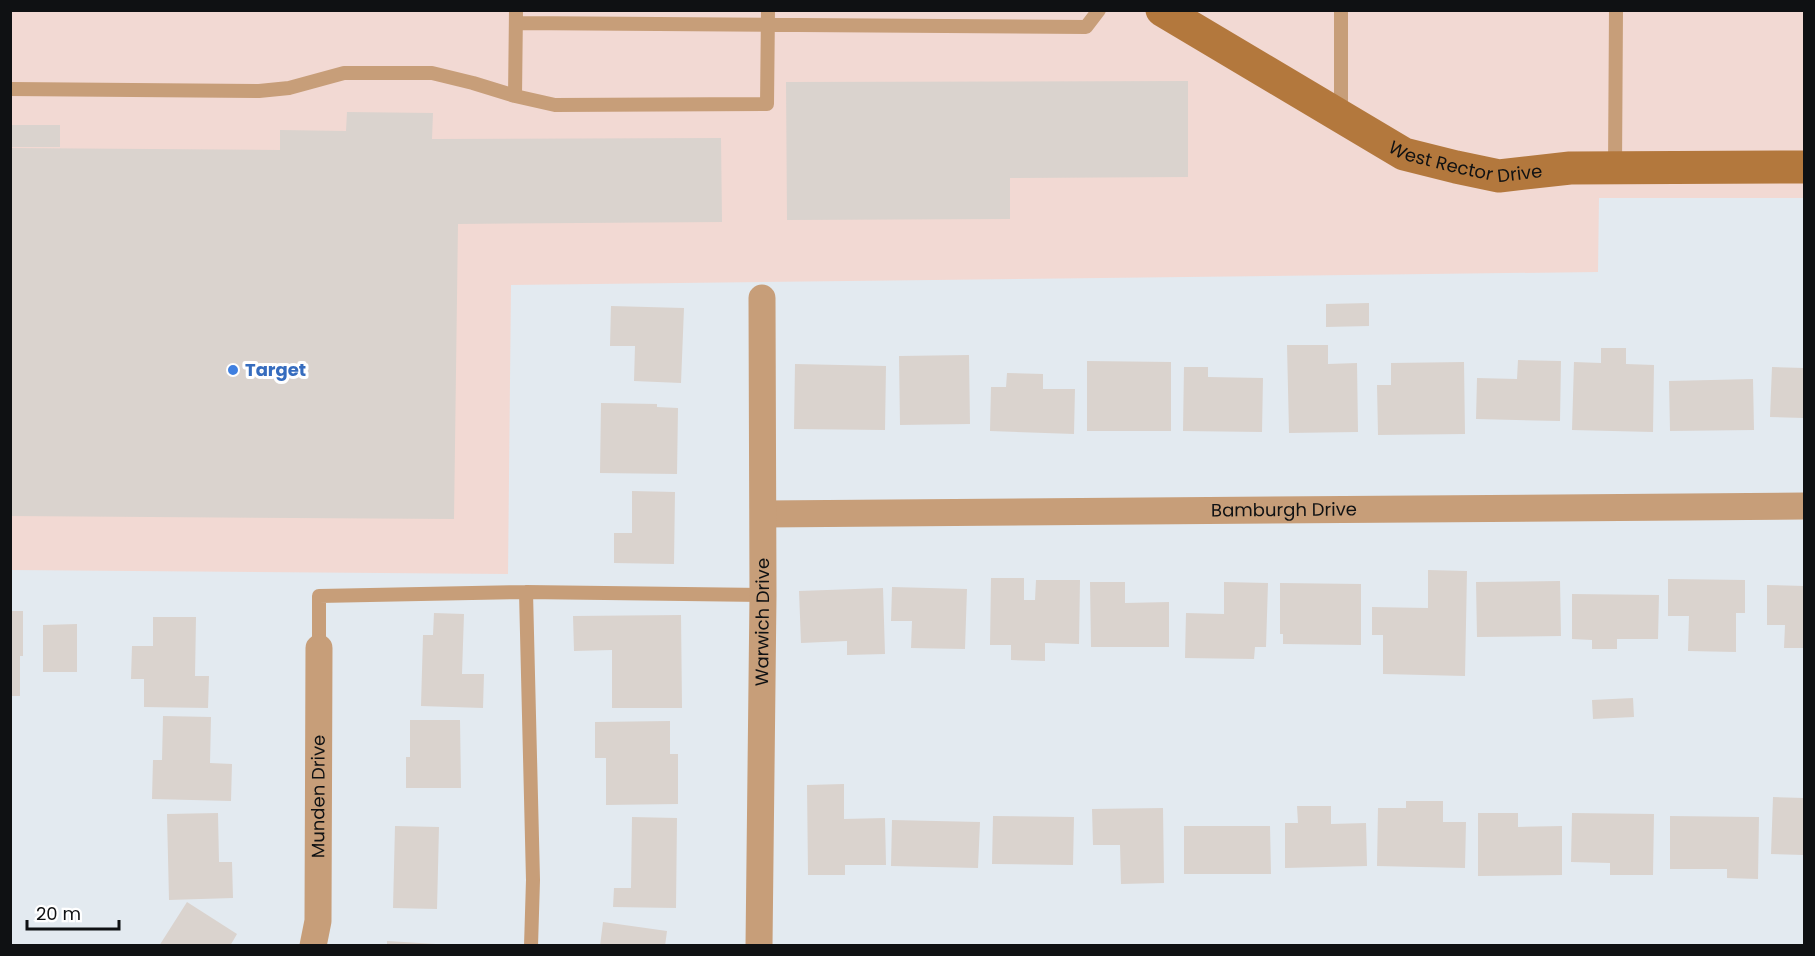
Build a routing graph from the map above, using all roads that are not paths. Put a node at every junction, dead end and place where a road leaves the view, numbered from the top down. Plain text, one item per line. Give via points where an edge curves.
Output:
1 (768, 10) edge
2 (1099, 10) edge
3 (1162, 10) edge
4 (1341, 10) edge
5 (1616, 10) edge
6 (516, 17) edge
7 (768, 25) junction
8 (10, 89) edge
9 (515, 96) junction
10 (1341, 117) junction
11 (1804, 167) edge
12 (1615, 168) junction
13 (762, 298) dead end
14 (1804, 506) edge
15 (764, 514) junction
16 (526, 592) junction
17 (763, 594) junction
18 (319, 648) joint
19 (313, 945) edge
20 (531, 945) edge
21 (759, 945) edge

1 - 7 lane
2 - 7 lane via 1086,27
3 - 10 street, West Rector Drive
4 - 10 lane
5 - 12 lane
6 - 7 lane
6 - 9 lane
7 - 9 lane via 767,104 555,105
8 - 9 lane via 259,91 289,88 344,73 432,73
10 - 12 street, West Rector Drive via 1404,154 1499,176 1570,168
11 - 12 street, West Rector Drive
13 - 15 street, Warwich Drive
14 - 15 street, Bamburgh Drive
15 - 17 street, Warwich Drive
16 - 17 lane
16 - 18 lane via 319,596
16 - 20 lane
17 - 21 street, Warwich Drive
18 - 19 street, Munden Drive via 318,921

